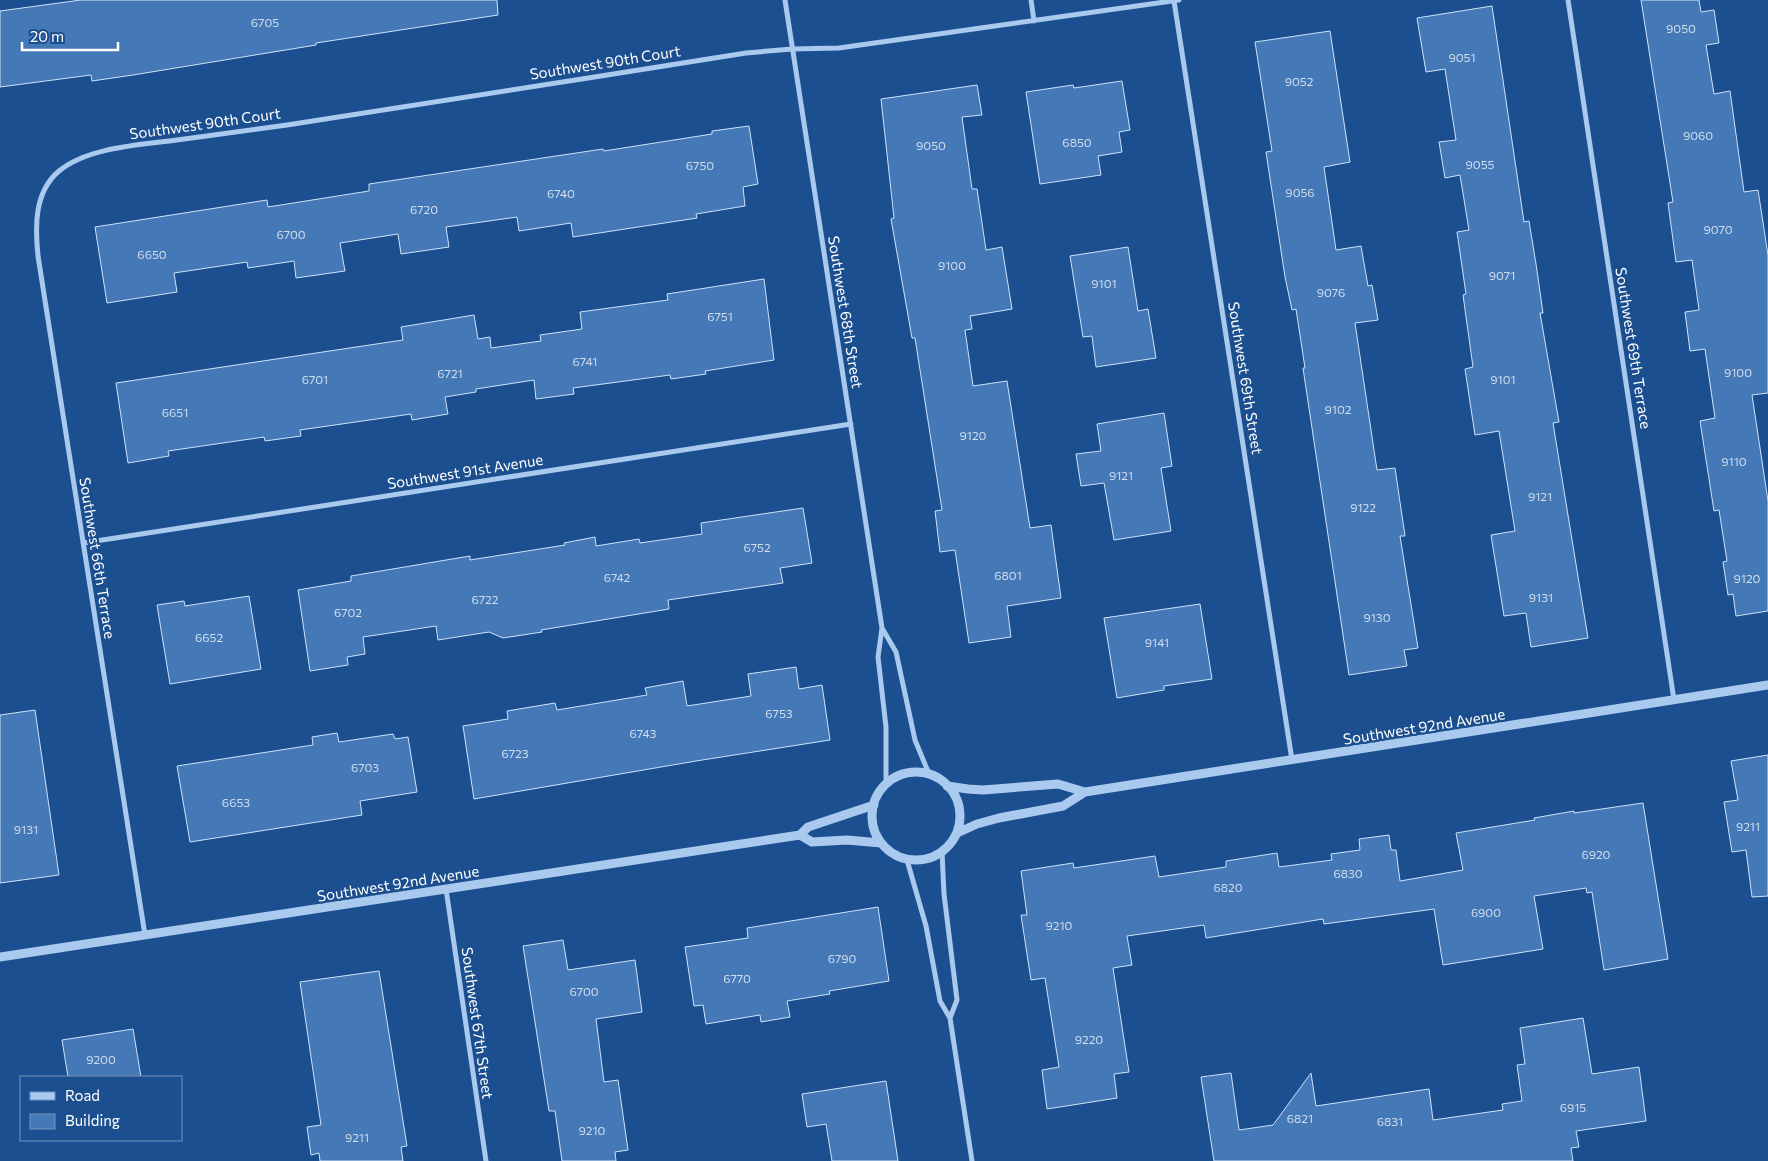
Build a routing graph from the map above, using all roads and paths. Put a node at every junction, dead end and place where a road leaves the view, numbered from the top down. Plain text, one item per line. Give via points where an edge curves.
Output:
1 (785, 0) edge
2 (1031, 0) edge
3 (1176, 0) edge
4 (1568, 0) edge
5 (1034, 21) junction
6 (792, 49) junction
7 (47, 185) joint
8 (851, 424) junction
9 (83, 542) junction
10 (882, 628) junction
11 (1768, 686) edge
12 (1674, 700) junction
13 (1292, 760) junction
14 (929, 774) junction
15 (886, 784) junction
16 (947, 786) junction
17 (1085, 792) junction
18 (874, 804) junction
19 (957, 833) junction
20 (800, 835) junction
21 (881, 843) junction
22 (942, 852) junction
23 (907, 860) junction
24 (446, 889) junction
25 (145, 936) junction
26 (0, 956) edge
27 (950, 1018) junction
28 (486, 1161) edge
29 (972, 1161) edge

1 - 6 street, Southwest 68th Street
2 - 5 street
3 - 5 street, Southwest 90th Court
3 - 13 street, Southwest 69th Street
4 - 12 street, Southwest 69th Terrace
5 - 6 street, Southwest 90th Court via 839,48
6 - 7 street, Southwest 90th Court via 746,53 120,148 81,158 59,171
6 - 8 street, Southwest 68th Street
7 - 9 street, Southwest 66th Terrace via 36,217 37,250
8 - 9 street, Southwest 91st Avenue
8 - 10 street, Southwest 68th Street
9 - 25 street, Southwest 66th Terrace
10 - 14 street, Southwest 68th Street via 896,652 915,740
10 - 15 street, Southwest 68th Street via 878,657 886,727
11 - 12 street, Southwest 92nd Avenue
12 - 13 street, Southwest 92nd Avenue
13 - 17 street, Southwest 92nd Avenue
14 - 15 street via 911,772
14 - 16 street
15 - 18 street
16 - 17 street, Southwest 92nd Avenue via 983,790 1058,784
16 - 19 street via 959,808
17 - 19 street, Southwest 92nd Avenue via 1063,806 999,818
18 - 20 street, Southwest 92nd Avenue via 808,827
18 - 21 street via 875,831
19 - 22 street
20 - 21 street, Southwest 92nd Avenue via 812,842 847,840
20 - 24 street, Southwest 92nd Avenue
21 - 23 street
22 - 23 street via 932,858
22 - 27 street via 957,1000
23 - 27 street via 926,926 940,1001
24 - 25 street, Southwest 92nd Avenue
24 - 28 street, Southwest 67th Street
25 - 26 street, Southwest 92nd Avenue
27 - 29 street

